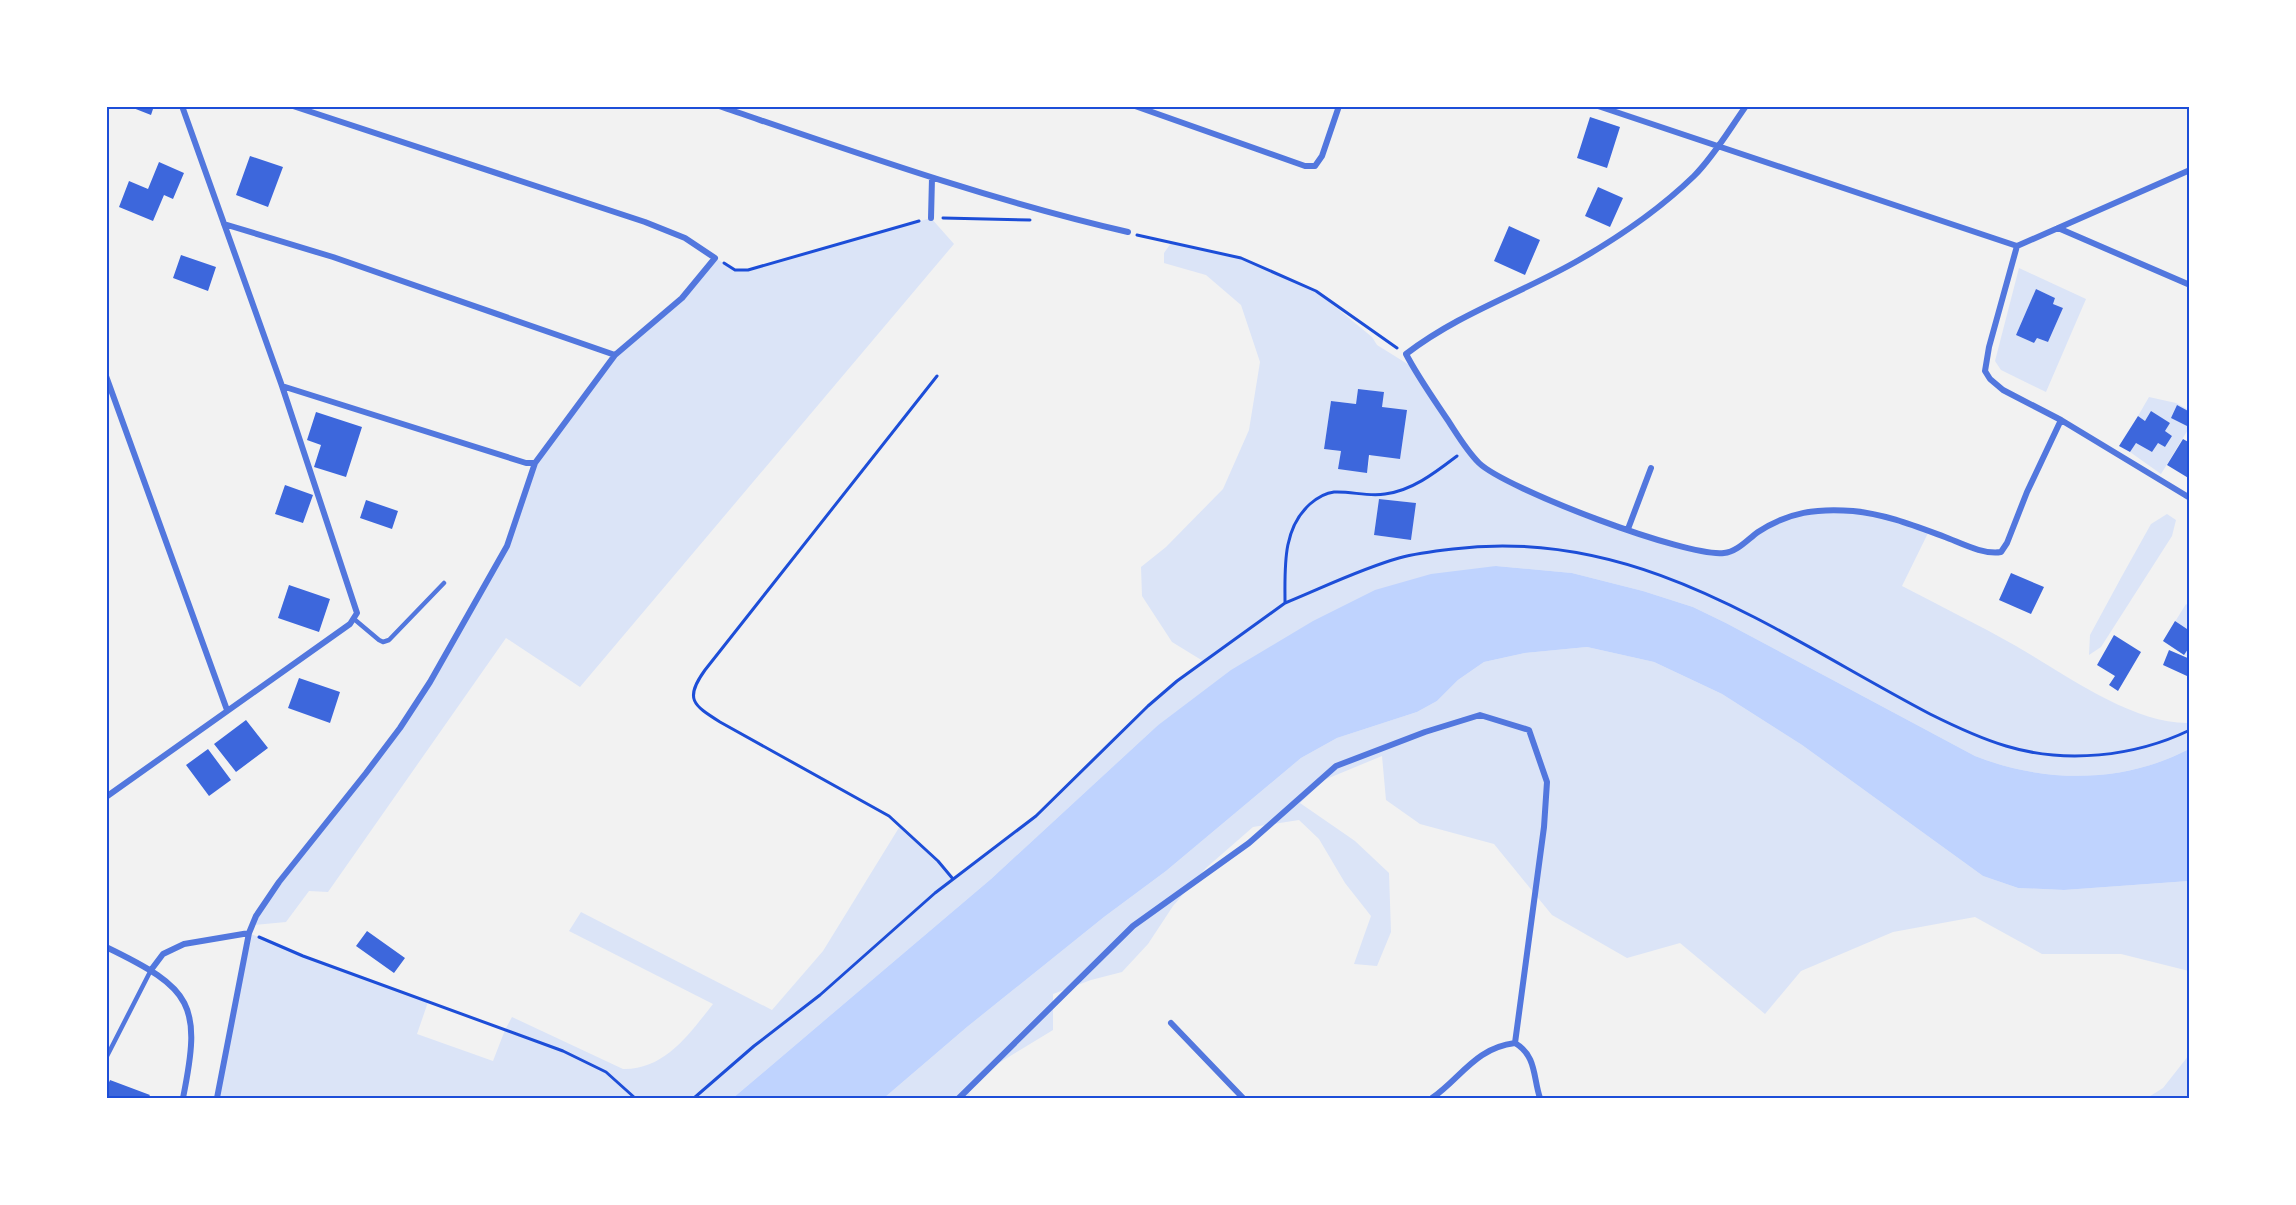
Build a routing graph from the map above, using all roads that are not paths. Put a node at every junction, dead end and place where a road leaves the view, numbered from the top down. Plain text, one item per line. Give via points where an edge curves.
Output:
1 (182, 106) edge
2 (293, 106) edge
3 (719, 106) edge
4 (1135, 106) edge
5 (1339, 106) edge
6 (1598, 106) edge
7 (1746, 106) edge
8 (1719, 146) junction
9 (2190, 170) edge
10 (932, 178) junction
11 (931, 218) road end
12 (224, 224) junction
13 (2058, 228) junction
14 (1128, 232) road end
15 (2017, 246) junction
16 (2190, 285) edge
17 (615, 355) junction
18 (106, 376) edge
19 (282, 386) junction
20 (2061, 420) junction
21 (535, 463) junction
22 (1651, 468) dead end
23 (2190, 498) edge
24 (1628, 529) junction
25 (444, 582) dead end
26 (352, 621) junction
27 (227, 710) junction
28 (106, 797) edge
29 (249, 933) junction
30 (106, 947) edge
31 (150, 970) junction
32 (1171, 1023) dead end
33 (1515, 1043) junction
34 (106, 1058) edge
35 (183, 1098) edge
36 (217, 1098) edge
37 (958, 1098) edge
38 (1243, 1098) edge
39 (1432, 1098) edge
40 (1540, 1098) edge

1 - 12 street
2 - 17 street via 645,222 686,238 715,258 682,298
3 - 10 street
4 - 5 street via 1305,166 1315,165 1322,156
6 - 8 street
7 - 8 street
8 - 15 street
8 - 24 street via 1694,176 1640,221 1579,260 1454,321 1406,354 1466,448 1486,468 1556,503
9 - 13 street
10 - 11 street
10 - 14 street via 1057,216
12 - 17 street via 333,257
12 - 19 street
13 - 15 street
13 - 16 street
15 - 20 street via 1985,372 2003,390
17 - 21 street
18 - 27 street
19 - 21 street
19 - 26 street via 355,602 357,613
20 - 23 street
20 - 24 street via 2007,543 1999,553 1854,511 1806,511 1782,518 1725,553 1706,552
21 - 29 street via 507,546 430,682 400,728 279,882
22 - 24 street
25 - 26 lane via 389,640 383,642
26 - 27 street
27 - 28 street
29 - 31 street via 184,944 163,954
29 - 36 street
30 - 31 street
31 - 34 lane
31 - 35 street via 176,989 191,1020 192,1055
32 - 38 street
33 - 37 street via 1544,827 1546,782 1529,730 1480,715 1336,766 1249,843 1133,926
33 - 39 street via 1493,1048 1477,1058
33 - 40 street via 1532,1062

